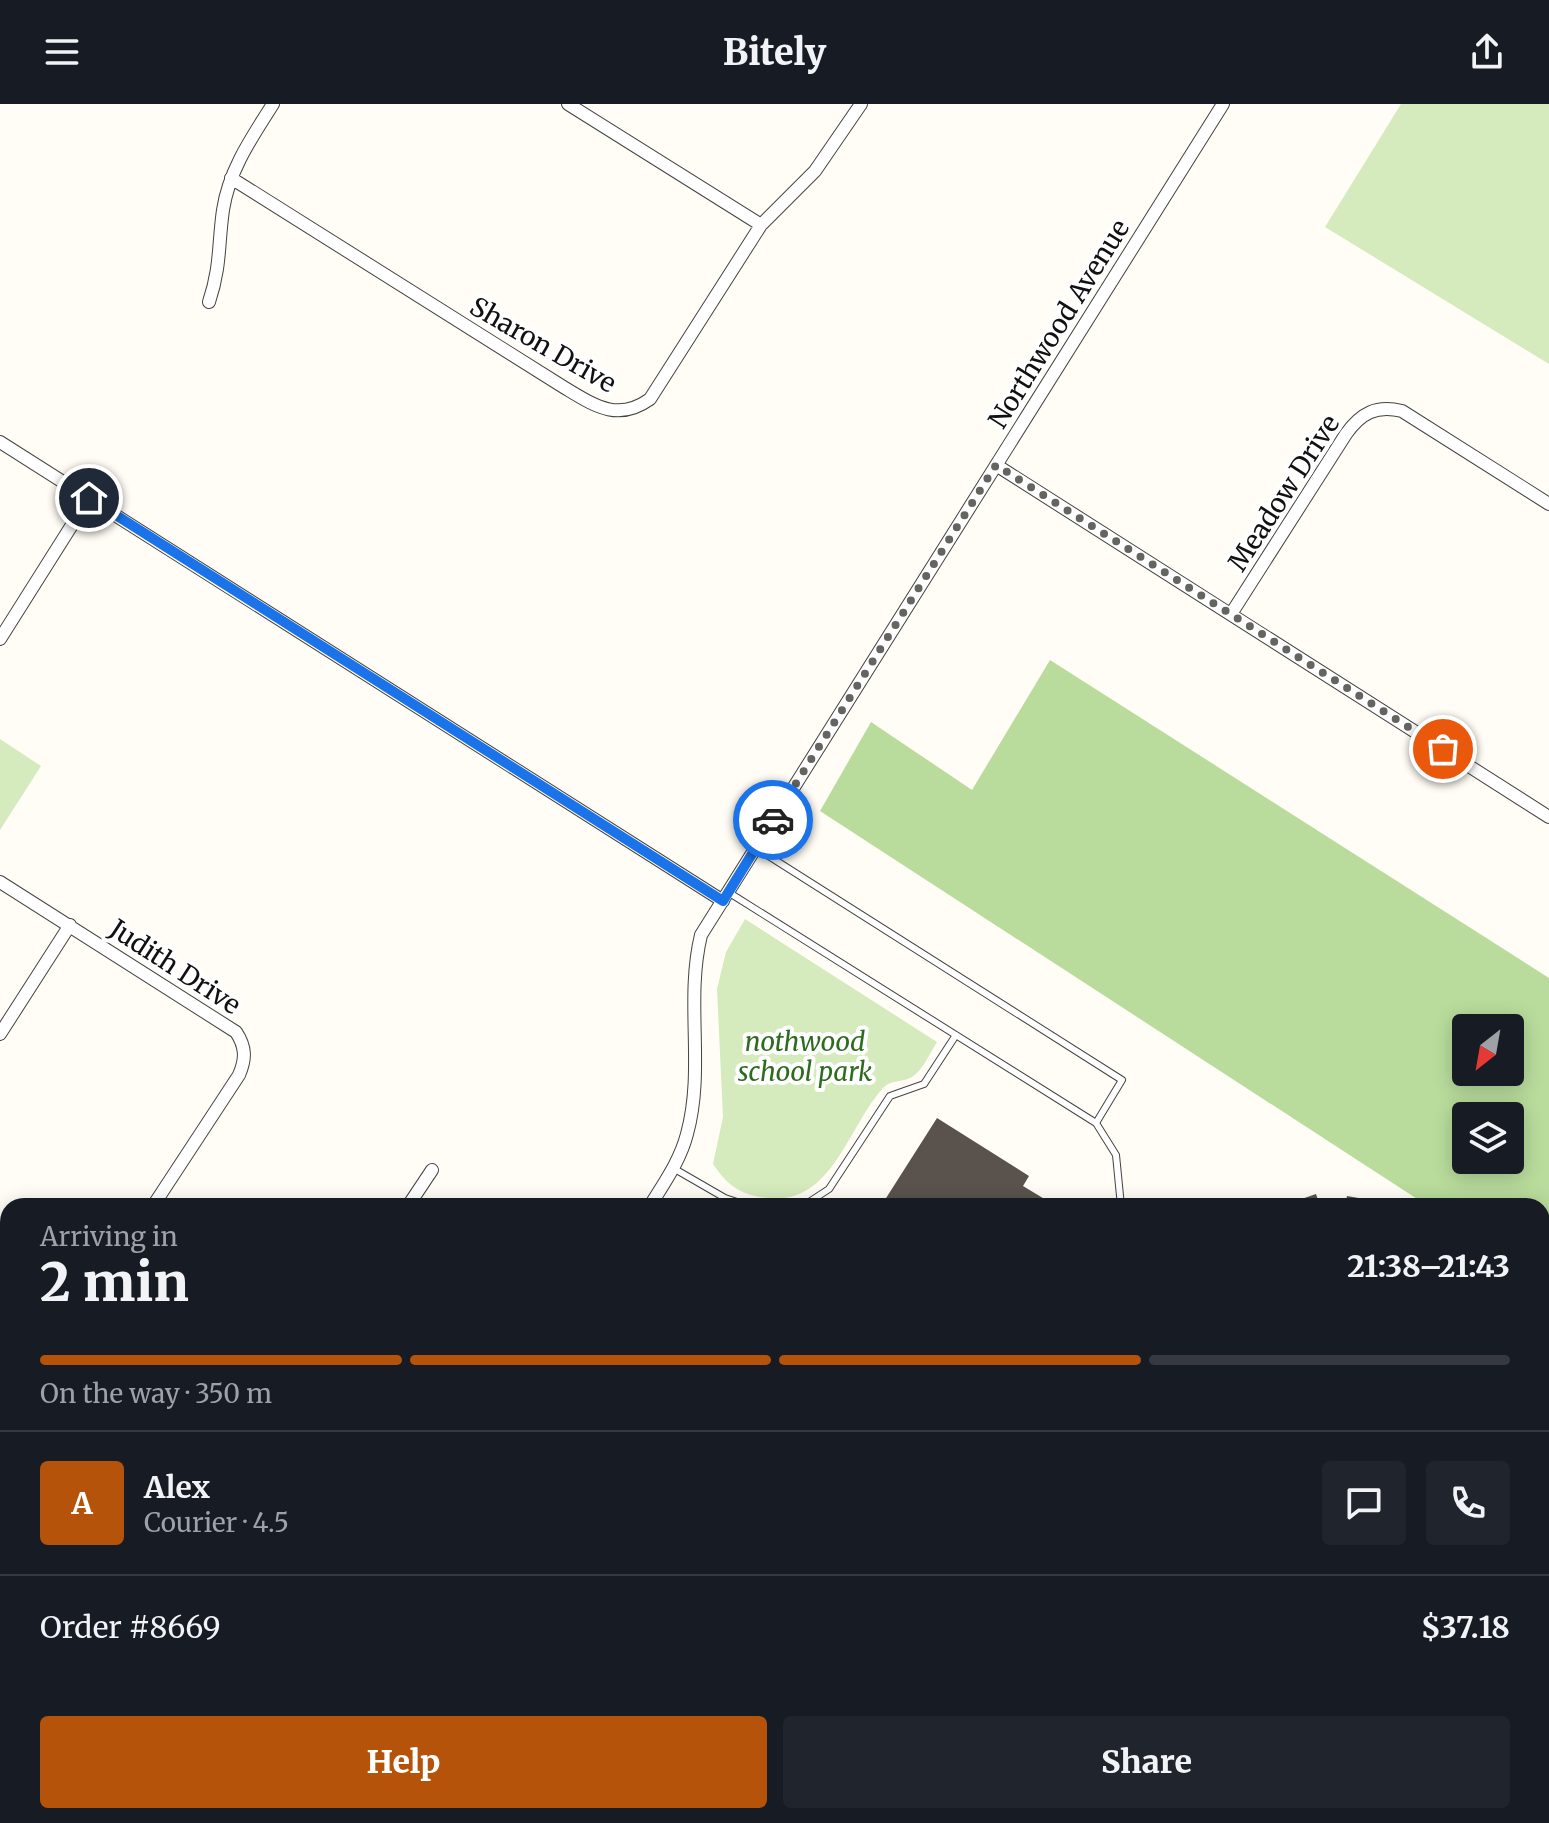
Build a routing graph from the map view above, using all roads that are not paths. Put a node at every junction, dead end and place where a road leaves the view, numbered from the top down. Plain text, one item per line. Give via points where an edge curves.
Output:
1 (273, 104) edge
2 (568, 104) edge
3 (861, 104) edge
4 (1223, 104) edge
5 (231, 178) junction
6 (761, 225) junction
7 (209, 302) dead end
8 (0, 442) edge
9 (996, 465) junction
10 (89, 498) junction
11 (1549, 504) edge
12 (1231, 614) junction
13 (0, 639) edge
14 (1549, 817) edge
15 (756, 848) junction
16 (0, 882) edge
17 (726, 896) junction
18 (70, 925) junction
19 (0, 1034) edge
20 (956, 1035) junction
21 (1096, 1123) junction
22 (673, 1168) junction
23 (432, 1170) dead end
24 (158, 1198) edge
25 (413, 1198) edge
26 (655, 1198) edge
27 (725, 1198) edge
28 (815, 1198) edge
29 (1120, 1198) edge

1 - 5 street
2 - 6 street
3 - 6 street, Sharon Drive via 815,171
4 - 9 street, Northwood Avenue
5 - 6 street, Sharon Drive via 565,388 612,412 637,408 650,399
5 - 7 street via 219,272
8 - 10 street
9 - 12 street
9 - 15 street, Northwood Avenue
10 - 13 street
10 - 17 street
11 - 12 street, Meadow Drive via 1402,411 1375,409 1346,434
12 - 14 street
15 - 17 street, Northwood Avenue
15 - 21 lane via 1122,1080
16 - 18 street, Judith Drive
17 - 20 lane
17 - 22 street, Northwood Avenue via 701,935 695,962 694,1097 687,1135
18 - 19 street
18 - 24 street, Judith Drive via 236,1032 242,1042 239,1075
20 - 21 lane
20 - 28 lane via 924,1084 890,1096 829,1189
21 - 29 lane via 1116,1155
22 - 26 street, Northwood Avenue
22 - 27 lane
23 - 25 street

